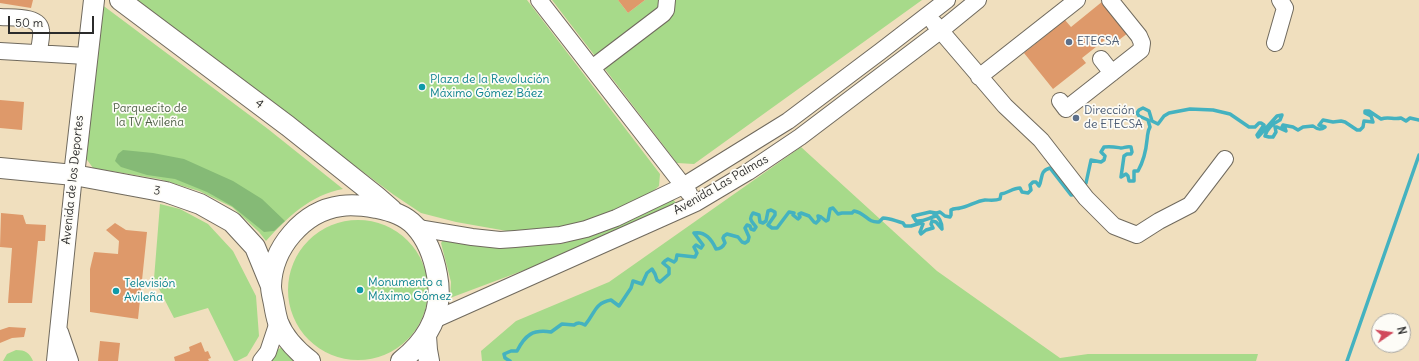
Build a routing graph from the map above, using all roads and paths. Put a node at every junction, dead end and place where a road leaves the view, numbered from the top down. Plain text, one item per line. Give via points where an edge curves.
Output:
1 (94, 0) edge
2 (120, 0) edge
3 (540, 0) edge
4 (667, 0) edge
5 (947, 0) edge
6 (978, 0) edge
7 (1077, 0) edge
8 (1110, 0) edge
9 (1283, 4) edge
10 (928, 15) junction
11 (0, 18) edge
12 (940, 31) junction
13 (1275, 43) dead end
14 (0, 51) edge
15 (38, 53) junction
16 (86, 56) junction
17 (1101, 59) dead end
18 (592, 68) junction
19 (1112, 73) junction
20 (979, 77) junction
21 (1060, 101) dead end
22 (1225, 159) dead end
23 (0, 168) edge
24 (74, 175) junction
25 (683, 186) junction
26 (696, 203) junction
27 (394, 212) junction
28 (415, 226) junction
29 (271, 286) junction
30 (278, 322) junction
31 (58, 326) junction
32 (430, 328) junction
33 (55, 361) edge
34 (70, 361) edge
35 (261, 361) edge
36 (310, 361) edge
37 (401, 361) edge
38 (429, 361) edge

1 - 16 main road, Avenida de los Deportes
2 - 27 main road, 4 via 288,126
3 - 18 street
4 - 18 street via 663,14
5 - 10 street, Avenida Las Palmas
6 - 12 street, Avenida Las Palmas
7 - 20 street
8 - 19 street via 1142,43 1141,50
9 - 13 street
10 - 12 street
10 - 25 street, Avenida Las Palmas via 788,121
11 - 15 street via 31,19 37,22 41,31
12 - 20 street
12 - 26 street, Avenida Las Palmas via 800,137
14 - 15 street
15 - 16 street
16 - 24 main road, Avenida de los Deportes
17 - 19 street
18 - 25 street
19 - 21 street via 1066,109
20 - 22 street via 1041,140 1086,198 1114,226 1137,235 1190,205
23 - 24 main road, 3
24 - 29 main road, 3 via 166,192 200,204 232,222 254,247
24 - 31 street, Avenida de los Deportes
25 - 26 street
25 - 28 street, Avenida Las Palmas via 616,218 560,235 500,240
26 - 32 street, Avenida Las Palmas
27 - 28 main road
27 - 29 main road via 363,205 340,206 319,213 300,226 285,243 275,264
28 - 32 main road via 434,258 440,289
29 - 30 main road
30 - 35 street via 268,352
30 - 36 main road via 289,341
31 - 33 street, Avenida de los Deportes
31 - 34 street
32 - 37 main road via 414,351
32 - 38 main road via 427,350

